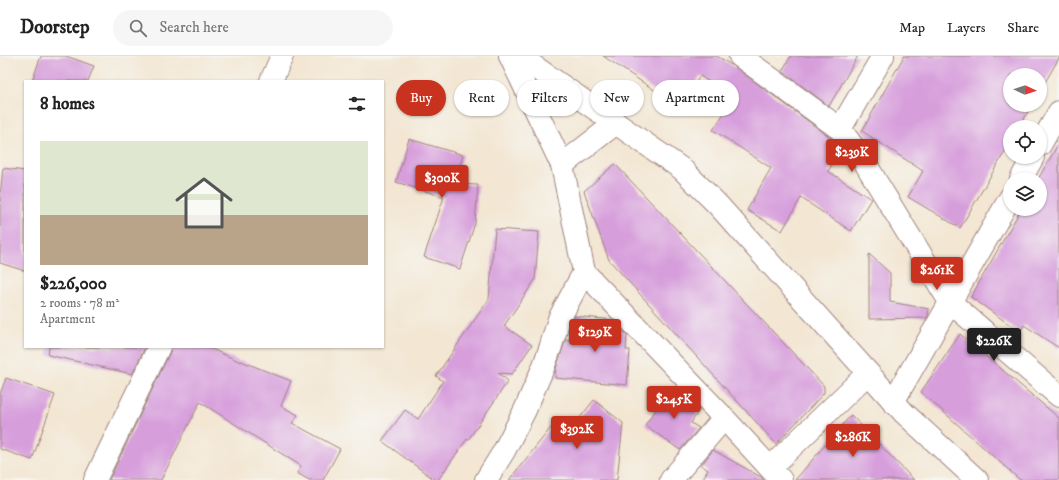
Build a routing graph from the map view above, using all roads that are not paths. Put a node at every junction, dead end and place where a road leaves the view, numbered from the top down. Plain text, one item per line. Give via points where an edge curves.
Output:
1 (282, 56) edge
2 (510, 56) edge
3 (518, 56) edge
4 (740, 56) edge
5 (884, 56) edge
6 (271, 80) edge
7 (1059, 112) edge
8 (616, 123) junction
9 (840, 129) junction
10 (1047, 133) edge
11 (562, 165) junction
12 (1003, 210) edge
13 (584, 272) junction
14 (950, 302) junction
15 (159, 348) edge
16 (868, 373) junction
17 (1059, 396) edge
18 (893, 402) junction
19 (724, 418) junction
20 (776, 474) edge
21 (95, 480) edge
22 (486, 480) edge
23 (671, 480) edge
24 (977, 480) edge

1 - 6 street
2 - 11 street
3 - 8 street
4 - 9 street
5 - 9 street
7 - 10 street
8 - 11 street
8 - 16 street via 682,169 718,205
9 - 14 street via 864,161
11 - 13 street
12 - 14 street
13 - 19 street
13 - 22 street via 558,319 550,349 525,410
14 - 17 street
14 - 18 street
15 - 21 street
16 - 18 street
16 - 20 street
18 - 24 street
19 - 20 street
19 - 23 street

